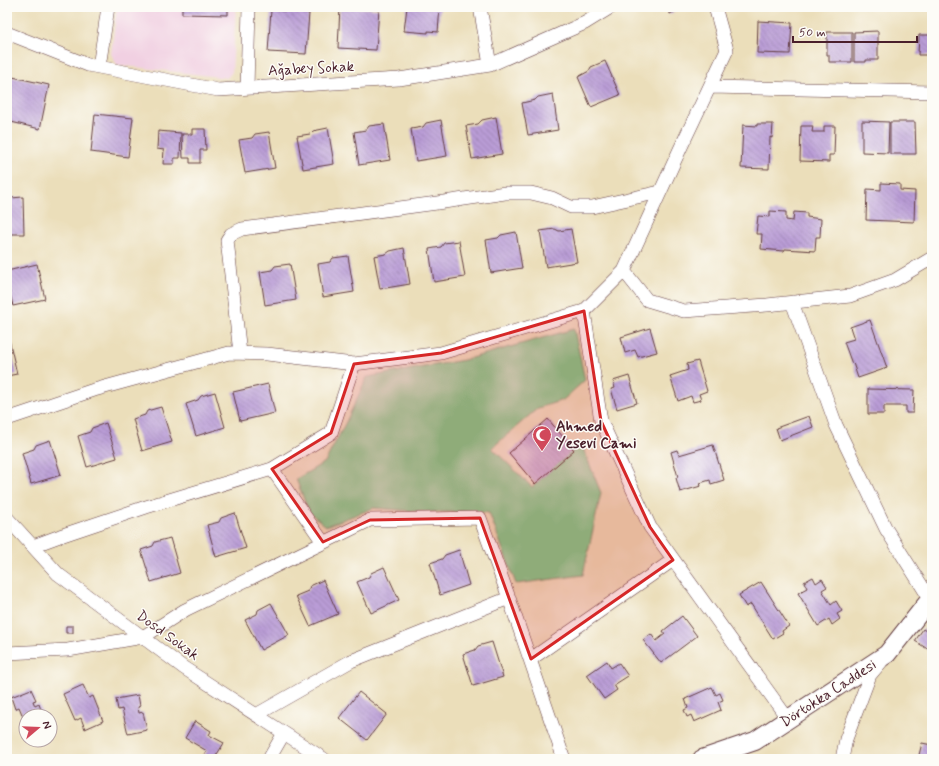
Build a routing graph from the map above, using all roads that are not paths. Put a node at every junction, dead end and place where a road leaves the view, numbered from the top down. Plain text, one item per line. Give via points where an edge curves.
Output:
1 (108, 7) edge
2 (249, 7) edge
3 (480, 7) edge
4 (611, 7) edge
5 (715, 7) edge
6 (7, 33) edge
7 (490, 65) junction
8 (99, 67) junction
9 (710, 87) junction
10 (247, 88) junction
11 (932, 92) edge
12 (660, 192) junction
13 (932, 258) edge
14 (624, 271) junction
15 (792, 302) junction
16 (584, 311) junction
17 (240, 353) junction
18 (354, 364) junction
19 (7, 419) edge
20 (272, 469) junction
21 (7, 518) edge
22 (323, 542) junction
23 (33, 546) junction
24 (673, 560) junction
25 (509, 598) junction
26 (931, 598) edge
27 (143, 637) junction
28 (7, 653) edge
29 (887, 654) junction
30 (530, 659) junction
31 (256, 715) junction
32 (788, 719) junction
33 (284, 733) junction
34 (269, 759) edge
35 (324, 759) edge
36 (564, 759) edge
37 (702, 759) edge
38 (842, 759) edge

1 - 8 street
2 - 10 street
3 - 7 street
4 - 7 street, Ağabey Sokak via 585,23
5 - 9 street via 727,50
6 - 8 street, Ağabey Sokak
7 - 10 street, Ağabey Sokak via 399,79
8 - 10 street, Ağabey Sokak via 218,90
9 - 11 street
9 - 12 street
12 - 14 street
12 - 17 street via 592,207 571,207 552,198 530,193 505,193 242,229 231,234 227,240
13 - 15 street via 895,280 850,296
14 - 15 street via 646,300 684,311
14 - 16 street
15 - 26 street via 836,425 886,529
16 - 18 street via 441,353
16 - 24 street via 601,421 650,527
17 - 18 street
17 - 19 street via 229,353 94,390
18 - 20 street via 331,433
20 - 22 street
20 - 23 street via 146,507
21 - 23 street, Dosd Sokak
22 - 25 street via 370,520 480,518
22 - 27 street via 185,610
23 - 27 street, Dosd Sokak via 58,574
24 - 30 street
24 - 32 street
25 - 30 street
25 - 31 street via 351,661
26 - 29 street, Dörtokka Caddesi
27 - 28 street via 68,650
27 - 31 street, Dosd Sokak via 184,668
29 - 32 street, Dörtokka Caddesi
29 - 38 street via 870,675 846,739
30 - 36 street
31 - 33 street, Dosd Sokak
32 - 37 street, Dörtokka Caddesi via 755,741
33 - 34 street
33 - 35 street, Dosd Sokak

